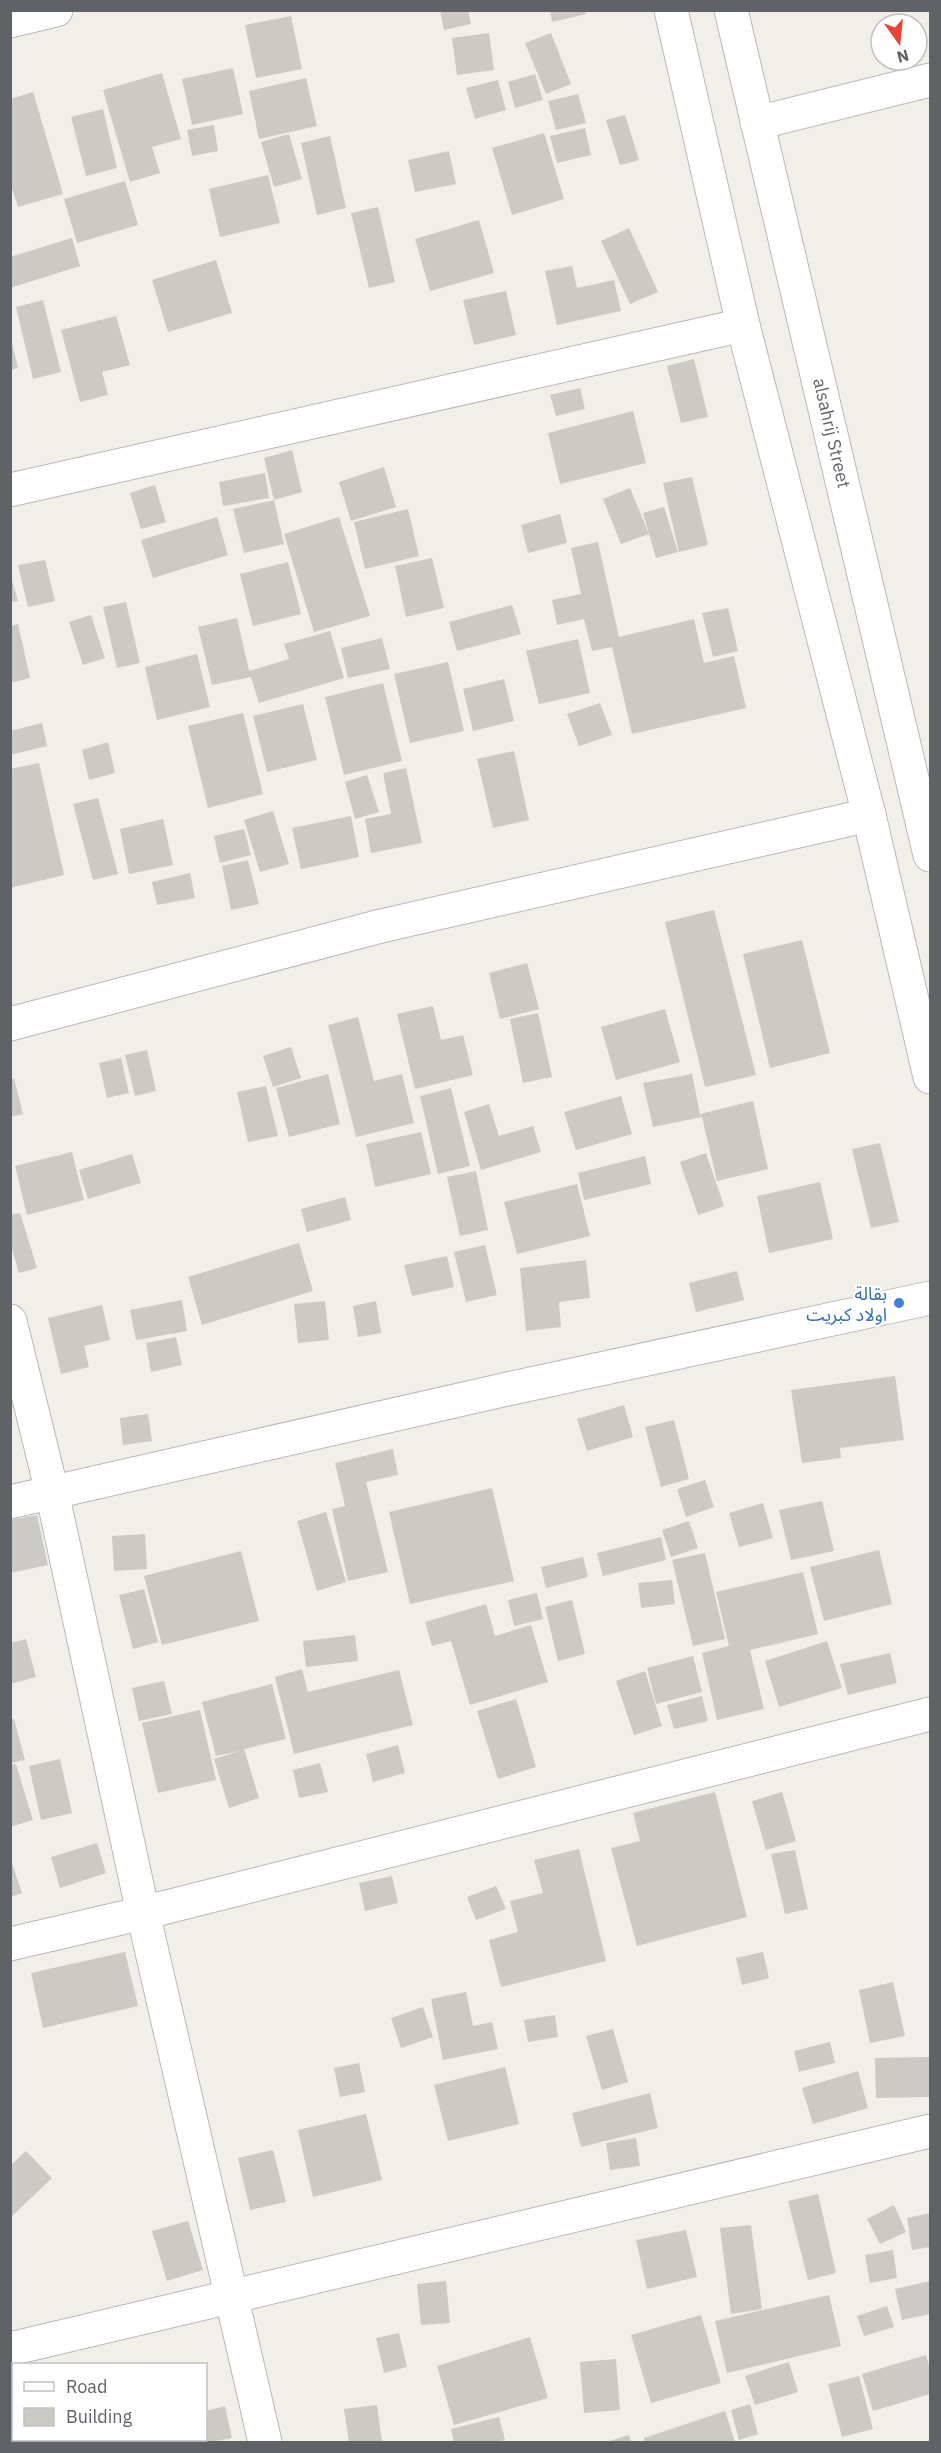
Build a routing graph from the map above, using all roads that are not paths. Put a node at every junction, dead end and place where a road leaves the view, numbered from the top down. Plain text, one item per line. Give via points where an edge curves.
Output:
1 (56, 10) edge
2 (670, 10) edge
3 (731, 10) edge
4 (10, 21) edge
5 (930, 80) edge
6 (757, 123) junction
7 (743, 325) junction
8 (10, 490) edge
9 (869, 815) junction
10 (930, 855) edge
11 (10, 1024) edge
12 (930, 1077) edge
13 (930, 1298) edge
14 (10, 1321) edge
15 (52, 1492) junction
16 (10, 1502) edge
17 (930, 1714) edge
18 (144, 1913) junction
19 (10, 1944) edge
20 (930, 2131) edge
21 (233, 2298) junction
22 (10, 2349) edge
23 (265, 2442) edge

1 - 4 street
2 - 7 street
3 - 6 street, alsahrij Street
5 - 6 street
6 - 10 street, alsahrij Street
7 - 8 street
7 - 9 street
9 - 11 street via 381,926
9 - 12 street
13 - 15 street
14 - 15 street
15 - 16 street
15 - 18 street
17 - 18 street
18 - 19 street
18 - 21 street
20 - 21 street
21 - 22 street
21 - 23 street

